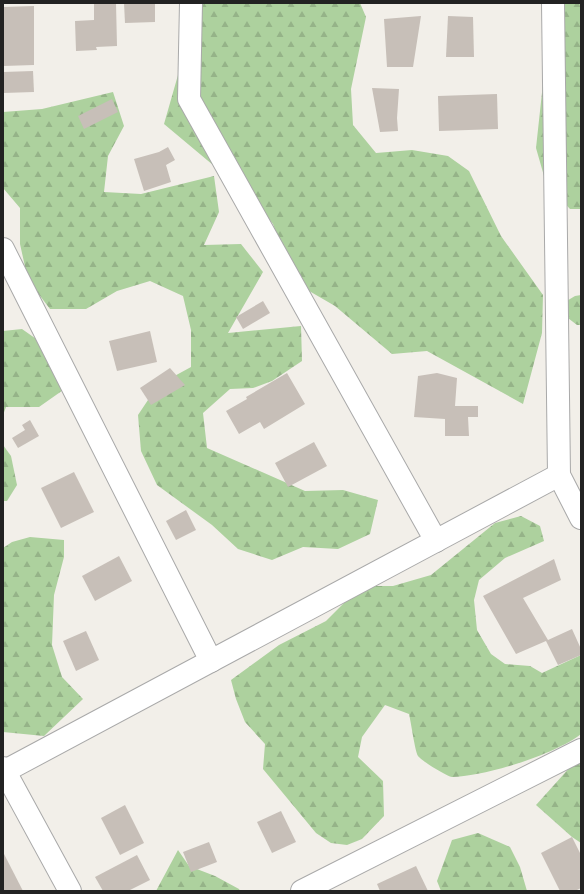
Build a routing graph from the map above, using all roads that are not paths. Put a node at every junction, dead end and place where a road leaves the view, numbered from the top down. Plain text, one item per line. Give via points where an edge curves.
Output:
1 (191, 3) edge
2 (553, 3) edge
3 (3, 249) edge
4 (559, 475) junction
5 (581, 518) edge
6 (436, 541) junction
7 (211, 661) junction
8 (581, 750) edge
9 (4, 769) edge
10 (70, 891) edge
11 (302, 891) edge

1 - 6 street via 190,99
2 - 4 street
3 - 7 street
4 - 5 street
4 - 6 street
6 - 7 street
7 - 9 street
8 - 11 street
9 - 10 street

